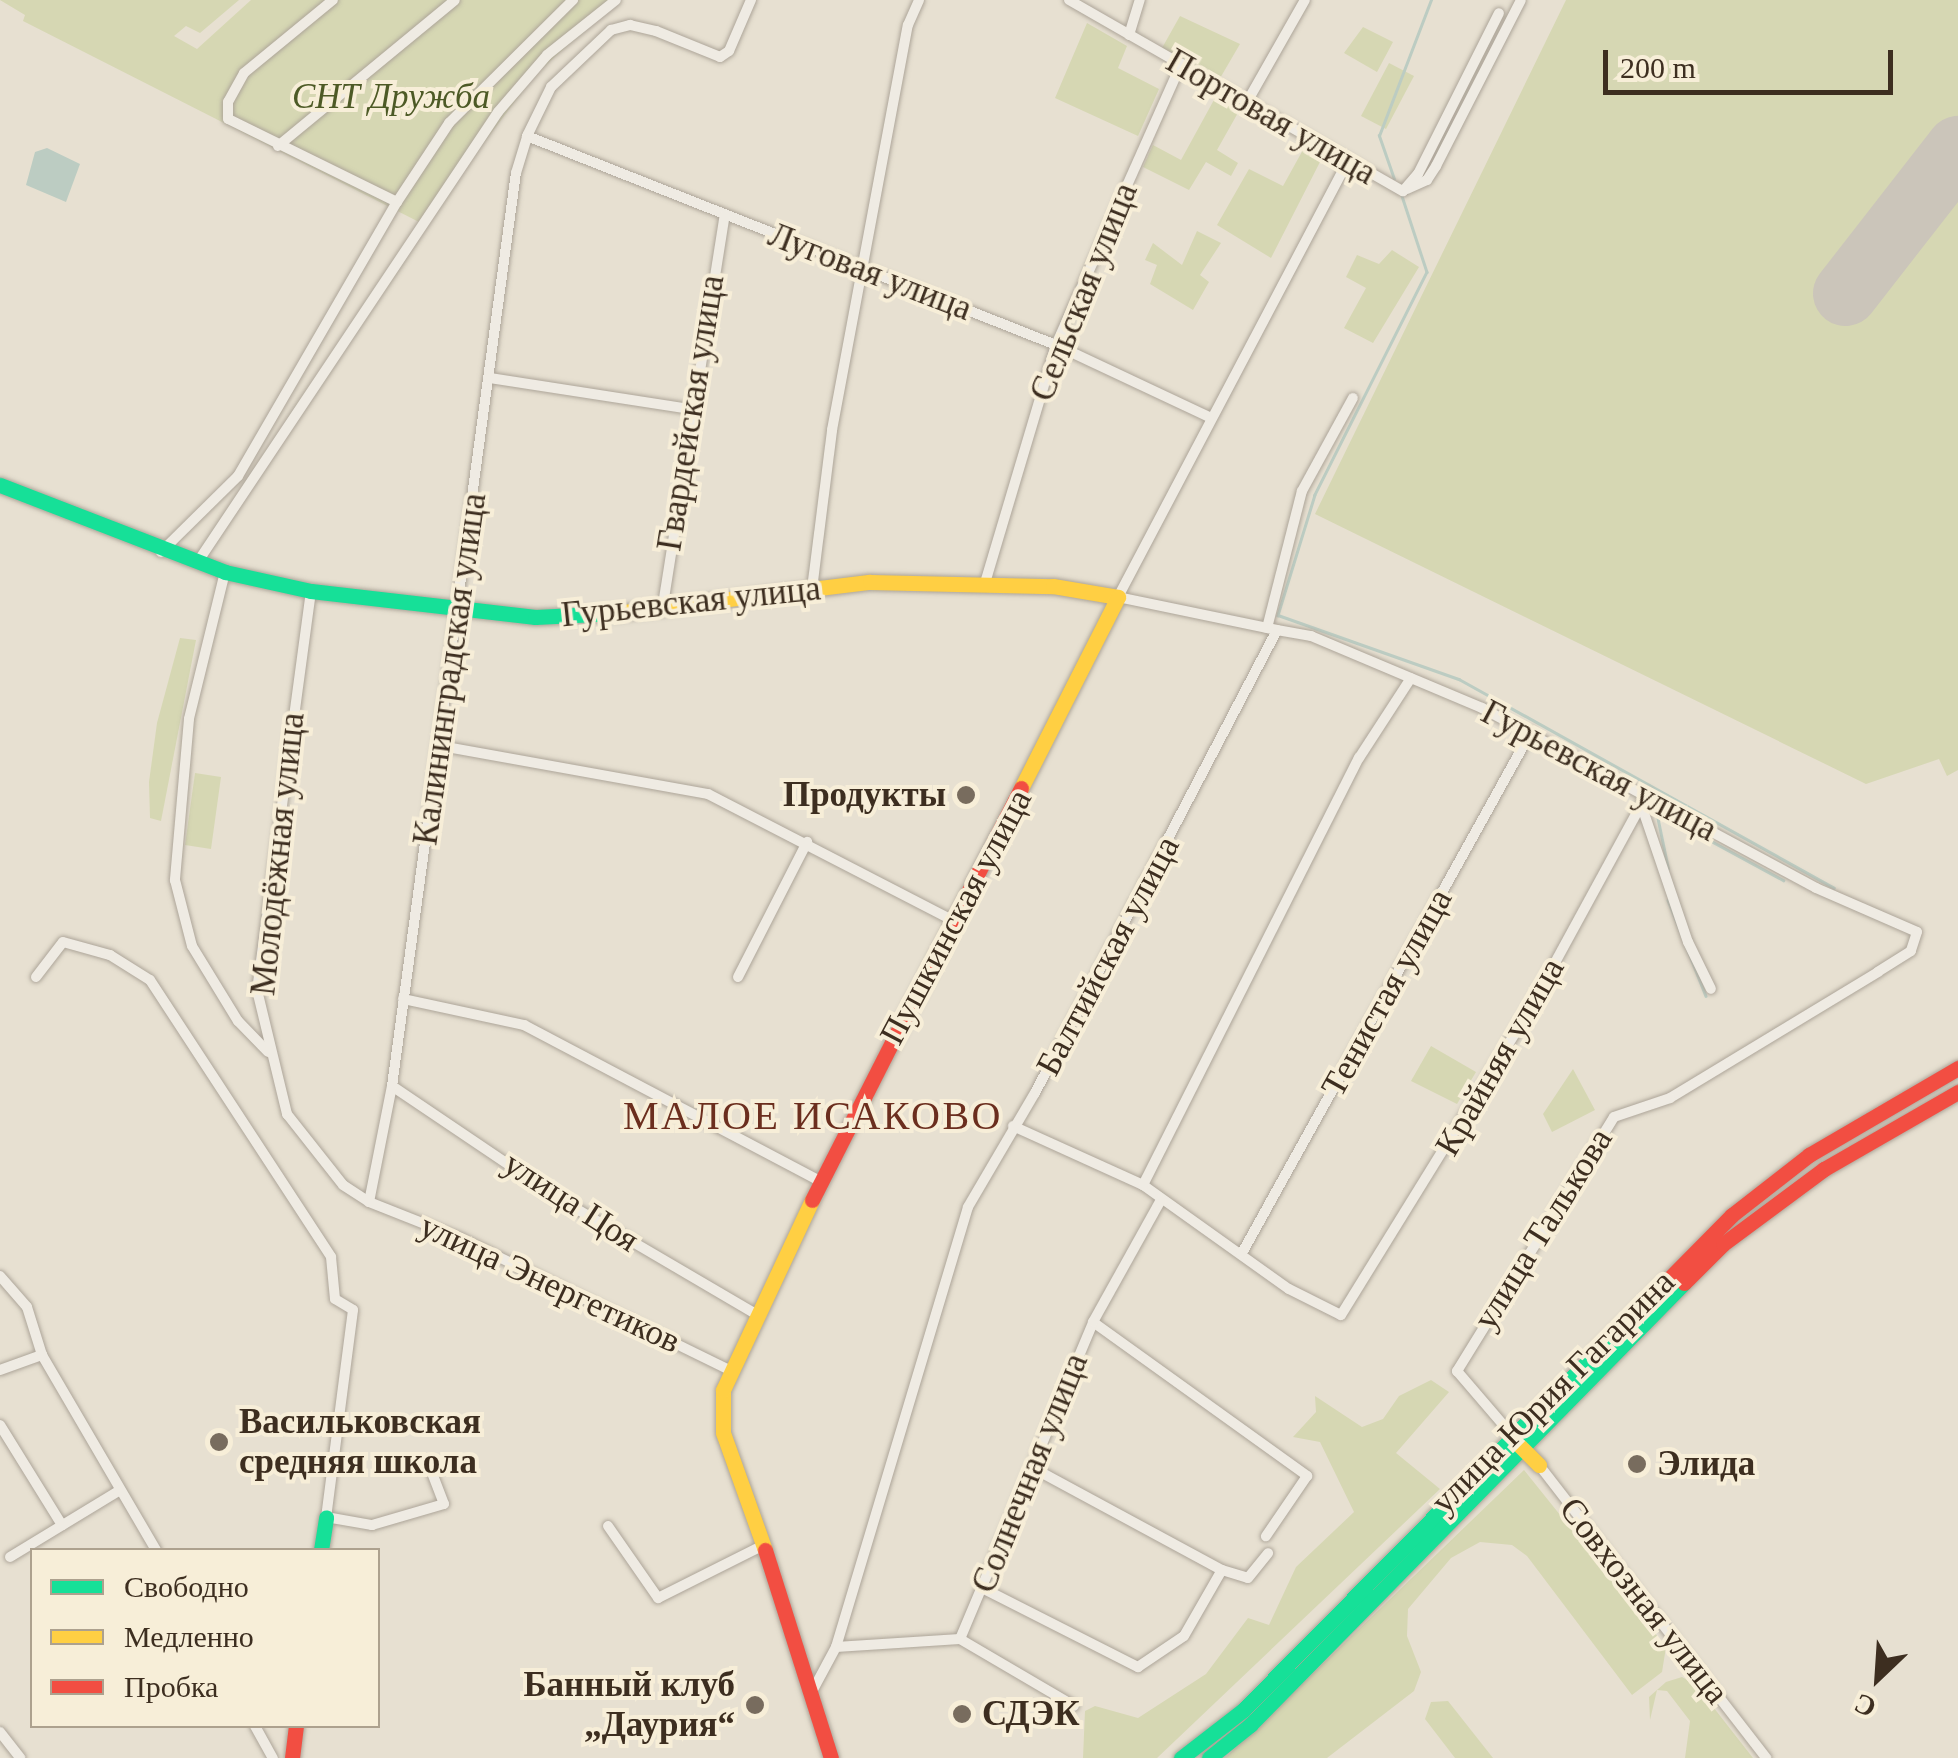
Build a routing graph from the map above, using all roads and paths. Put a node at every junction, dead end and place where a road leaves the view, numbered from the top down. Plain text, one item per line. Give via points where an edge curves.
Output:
1 (333, 0) edge
2 (456, 0) edge
3 (573, 0) edge
4 (616, 0) edge
5 (751, 0) edge
6 (919, 0) edge
7 (1069, 0) edge
8 (1140, 0) edge
9 (1305, 0) edge
10 (1521, 0) edge
11 (1499, 13) dead end
12 (1129, 36) junction
13 (1181, 64) junction
14 (1247, 102) junction
15 (527, 136) junction
16 (278, 146) junction
17 (1348, 160) junction
18 (1405, 190) junction
19 (397, 202) junction
20 (725, 215) junction
21 (864, 271) junction
22 (1056, 344) junction
23 (490, 378) junction
24 (1353, 398) dead end
25 (692, 410) junction
26 (1209, 417) junction
27 (0, 485) edge
28 (161, 552) junction
29 (197, 563) junction
30 (225, 572) junction
31 (984, 583) junction
32 (812, 590) junction
33 (311, 592) junction
34 (1118, 597) junction
35 (457, 609) junction
36 (662, 612) junction
37 (1276, 630) junction
38 (1411, 678) junction
39 (1531, 732) junction
40 (441, 746) junction
41 (1647, 794) junction
42 (807, 842) junction
43 (952, 920) junction
44 (1910, 926) joint
45 (738, 976) dead end
46 (36, 977) dead end
47 (1711, 989) dead end
48 (403, 999) junction
49 (269, 1053) junction
50 (1958, 1068) edge
51 (392, 1086) junction
52 (1958, 1092) edge
53 (1013, 1126) junction
54 (820, 1181) junction
55 (1143, 1185) junction
56 (1161, 1200) junction
57 (369, 1202) junction
58 (1242, 1253) junction
59 (0, 1276) edge
60 (754, 1313) junction
61 (1093, 1322) junction
62 (42, 1355) junction
63 (0, 1370) edge
64 (730, 1370) junction
65 (0, 1425) edge
66 (1515, 1440) junction
67 (1539, 1466) joint
68 (1033, 1468) junction
69 (432, 1473) dead end
70 (120, 1490) junction
71 (326, 1516) junction
72 (62, 1525) junction
73 (608, 1526) dead end
74 (1266, 1536) dead end
75 (762, 1546) junction
76 (155, 1548) edge
77 (321, 1548) edge
78 (1268, 1553) dead end
79 (10, 1557) dead end
80 (1222, 1570) junction
81 (984, 1590) junction
82 (960, 1639) junction
83 (836, 1647) junction
84 (814, 1688) junction
85 (1074, 1706) dead end
86 (256, 1728) edge
87 (296, 1728) edge
88 (0, 1732) edge
89 (20, 1758) edge
90 (273, 1758) edge
91 (292, 1758) edge
92 (831, 1758) edge
93 (1181, 1758) edge
94 (1209, 1758) edge
95 (1766, 1758) edge

1 - 16 street via 244,73 228,102 228,119
2 - 16 street
3 - 19 street via 449,123
4 - 29 street via 548,55 498,112
5 - 15 street, Калининградская улица via 720,58 656,31 630,25 610,30 558,78
6 - 21 street via 908,24
7 - 12 street, Портовая улица
8 - 12 street
9 - 14 street
10 - 18 street via 1436,166 1427,180
11 - 18 street, Портовая улица
12 - 13 street, Портовая улица
13 - 14 street, Портовая улица
13 - 22 street, Сельская улица
14 - 17 street, Портовая улица
15 - 20 street, Луговая улица
15 - 23 street, Калининградская улица via 516,174
16 - 19 street
17 - 18 street, Портовая улица
17 - 26 street, Пушкинская улица via 1226,398
19 - 28 street via 238,476
20 - 21 street, Луговая улица
20 - 25 street, Гвардейская улица
21 - 22 street, Луговая улица
21 - 32 street via 832,430
22 - 26 street, Луговая улица
22 - 31 street, Сельская улица
23 - 25 street
23 - 35 street, Калининградская улица
24 - 37 street, Балтийская улица via 1302,491
25 - 36 street, Гвардейская улица
26 - 34 street, Пушкинская улица
27 - 28 street, Гурьевская улица
28 - 29 street, Гурьевская улица
29 - 30 street, Гурьевская улица
30 - 33 street, Гурьевская улица
30 - 49 street via 189,719 174,836 178,910 238,1021
31 - 32 street, Гурьевская улица via 870,582
31 - 34 street, Гурьевская улица
32 - 36 street, Гурьевская улица
33 - 35 street, Гурьевская улица
33 - 49 street, Молодёжная улица via 257,990
34 - 37 street, Гурьевская улица
34 - 43 street, Пушкинская улица
35 - 36 street, Гурьевская улица via 535,617
35 - 40 street, Калининградская улица
37 - 38 street, Гурьевская улица
37 - 53 street, Балтийская улица
38 - 39 street, Гурьевская улица
38 - 55 street via 1359,758
39 - 41 street, Гурьевская улица
39 - 58 street, Тенистая улица
40 - 42 street via 708,794
40 - 48 street, Калининградская улица
41 - 44 street, Гурьевская улица via 1816,888
41 - 47 street via 1644,812
41 - 58 street, Крайняя улица via 1527,1014 1341,1314 1288,1289
42 - 43 street
42 - 45 street
43 - 54 street, Пушкинская улица
44 - 66 street, улица Талькова via 1918,940 1878,972 1670,1098 1614,1117 1456,1370
46 - 71 street via 63,942 110,955 150,980 331,1257 336,1299 353,1310
48 - 51 street, Калининградская улица
48 - 54 street via 524,1025
49 - 57 street, Молодёжная улица via 287,1114 342,1184
50 - 66 street, улица Юрия Гагарина via 1765,1188 1682,1261
51 - 57 street, Калининградская улица
51 - 60 street, улица Цоя via 558,1198
52 - 66 street, улица Юрия Гагарина via 1824,1170 1745,1226
53 - 55 street
53 - 83 street, Балтийская улица via 968,1207 942,1279
54 - 60 street, Пушкинская улица
55 - 56 street
56 - 58 street
56 - 61 street, Солнечная улица
57 - 64 street, улица Энергетиков via 460,1238
59 - 62 street via 28,1307
60 - 64 street, Пушкинская улица
61 - 68 street, Солнечная улица
61 - 74 street via 1307,1476
62 - 63 street
62 - 70 street
64 - 75 street, Пушкинская улица via 719,1410
65 - 72 street
66 - 67 street, Совхозная улица
66 - 93 street, улица Юрия Гагарина via 1254,1698
66 - 94 street, улица Юрия Гагарина via 1250,1725
67 - 95 street, Совхозная улица
68 - 80 street
68 - 81 street, Солнечная улица
69 - 71 street via 444,1504 372,1525
70 - 72 street
70 - 76 street
71 - 77 street
72 - 79 street
73 - 75 street via 658,1598
75 - 84 street, Пушкинская улица
78 - 80 street via 1248,1578
80 - 81 street via 1184,1636 1138,1667
81 - 82 street, Солнечная улица
82 - 83 street
82 - 85 street
83 - 84 street, Балтийская улица
84 - 92 street, Пушкинская улица
86 - 90 street
87 - 91 street
88 - 89 street

